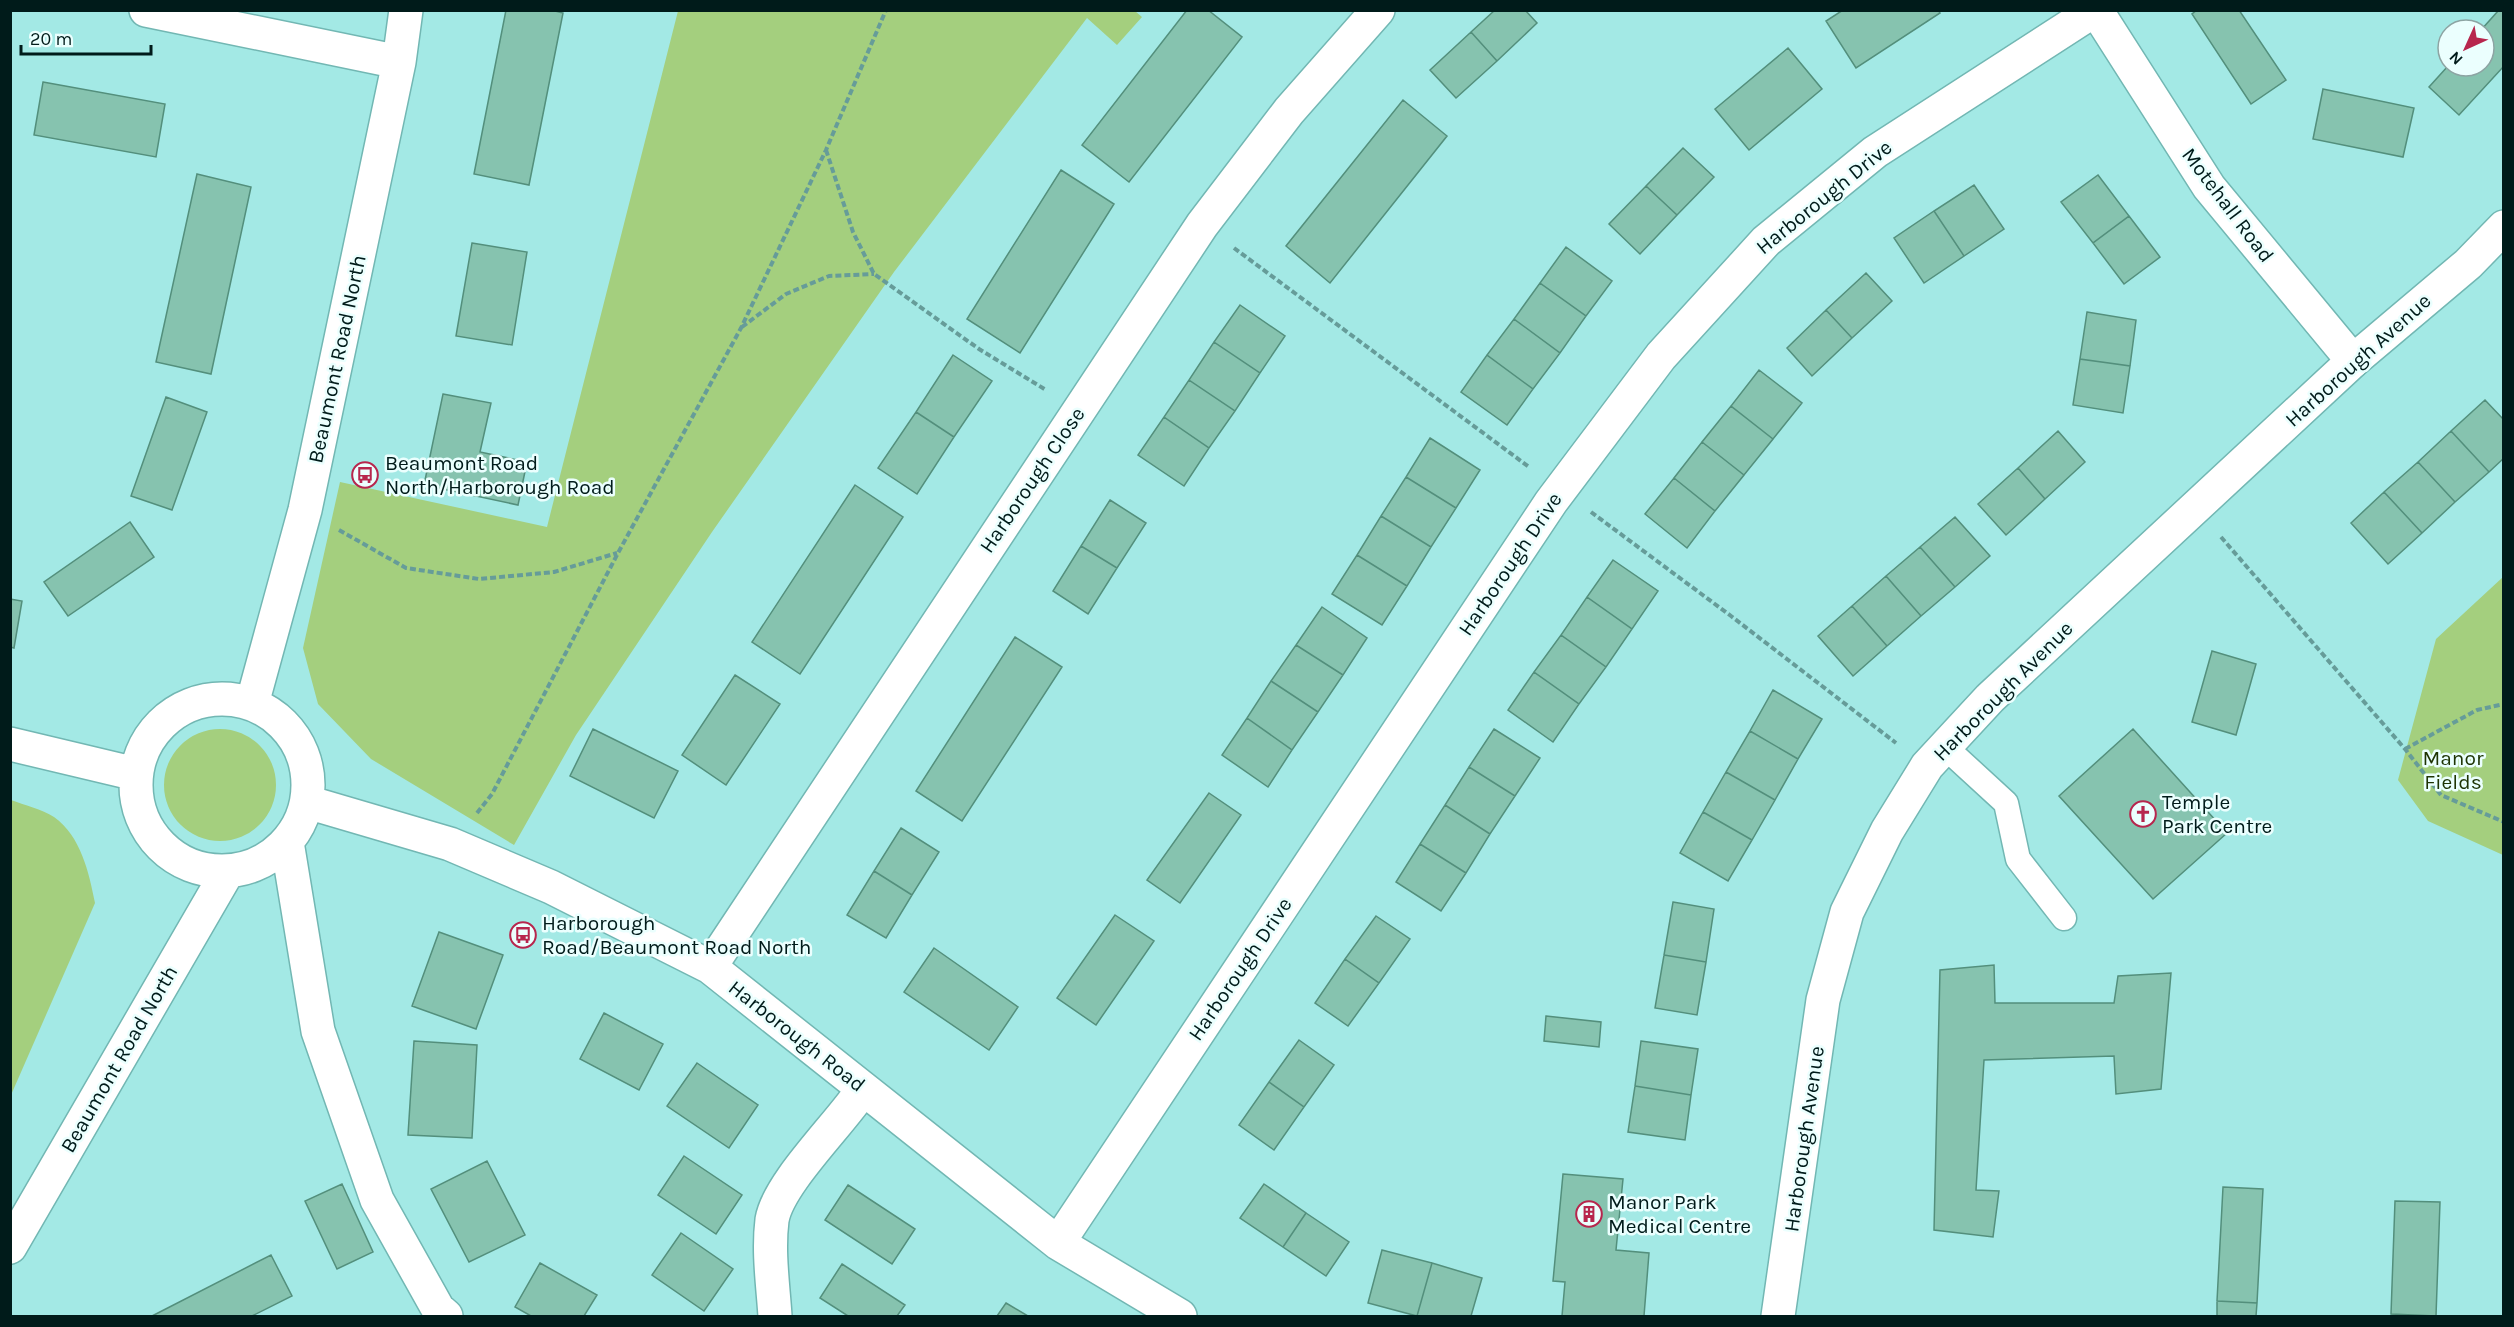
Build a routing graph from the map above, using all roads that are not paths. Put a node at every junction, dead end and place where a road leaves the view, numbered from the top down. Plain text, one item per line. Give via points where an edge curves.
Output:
1 (146, 10) edge
2 (406, 10) edge
3 (1378, 10) edge
4 (2096, 10) edge
5 (399, 62) junction
6 (2504, 226) edge
7 (2353, 361) junction
8 (252, 704) junction
9 (10, 744) edge
10 (1945, 747) junction
11 (136, 774) junction
12 (307, 802) junction
13 (287, 842) junction
14 (228, 871) junction
15 (2064, 918) dead end
16 (710, 968) junction
17 (863, 1089) junction
18 (1058, 1243) junction
19 (10, 1247) edge
20 (446, 1317) edge
21 (775, 1317) edge
22 (1180, 1317) edge
23 (1778, 1317) edge

1 - 5 street
2 - 5 street, Beaumont Road North
3 - 16 street, Harborough Close via 1289,111 1202,225
4 - 7 street, Motehall Road via 2209,187
4 - 18 street, Harborough Drive via 1875,152 1766,241 1661,356 1551,502
5 - 8 street, Beaumont Road North via 305,510
6 - 7 street, Harborough Avenue via 2468,264
7 - 10 street, Harborough Avenue via 1990,698
8 - 11 street via 226,698 201,701 177,711 157,728 143,749
8 - 12 street via 273,715 303,753 308,777
9 - 11 street
10 - 15 lane via 2006,803 2018,859
10 - 23 street, Harborough Avenue via 1927,766 1887,831 1847,912 1823,1000
11 - 14 street via 137,799 145,824 160,845 180,860 204,869
12 - 13 street via 300,823
12 - 16 street, Harborough Road via 450,844 551,887
13 - 14 street via 271,857 250,867
13 - 20 street via 318,1031 377,1200
14 - 19 street, Beaumont Road North
16 - 17 street, Harborough Road
17 - 18 street, Harborough Road
17 - 21 street via 788,1184 773,1218
18 - 22 street, Harborough Road

